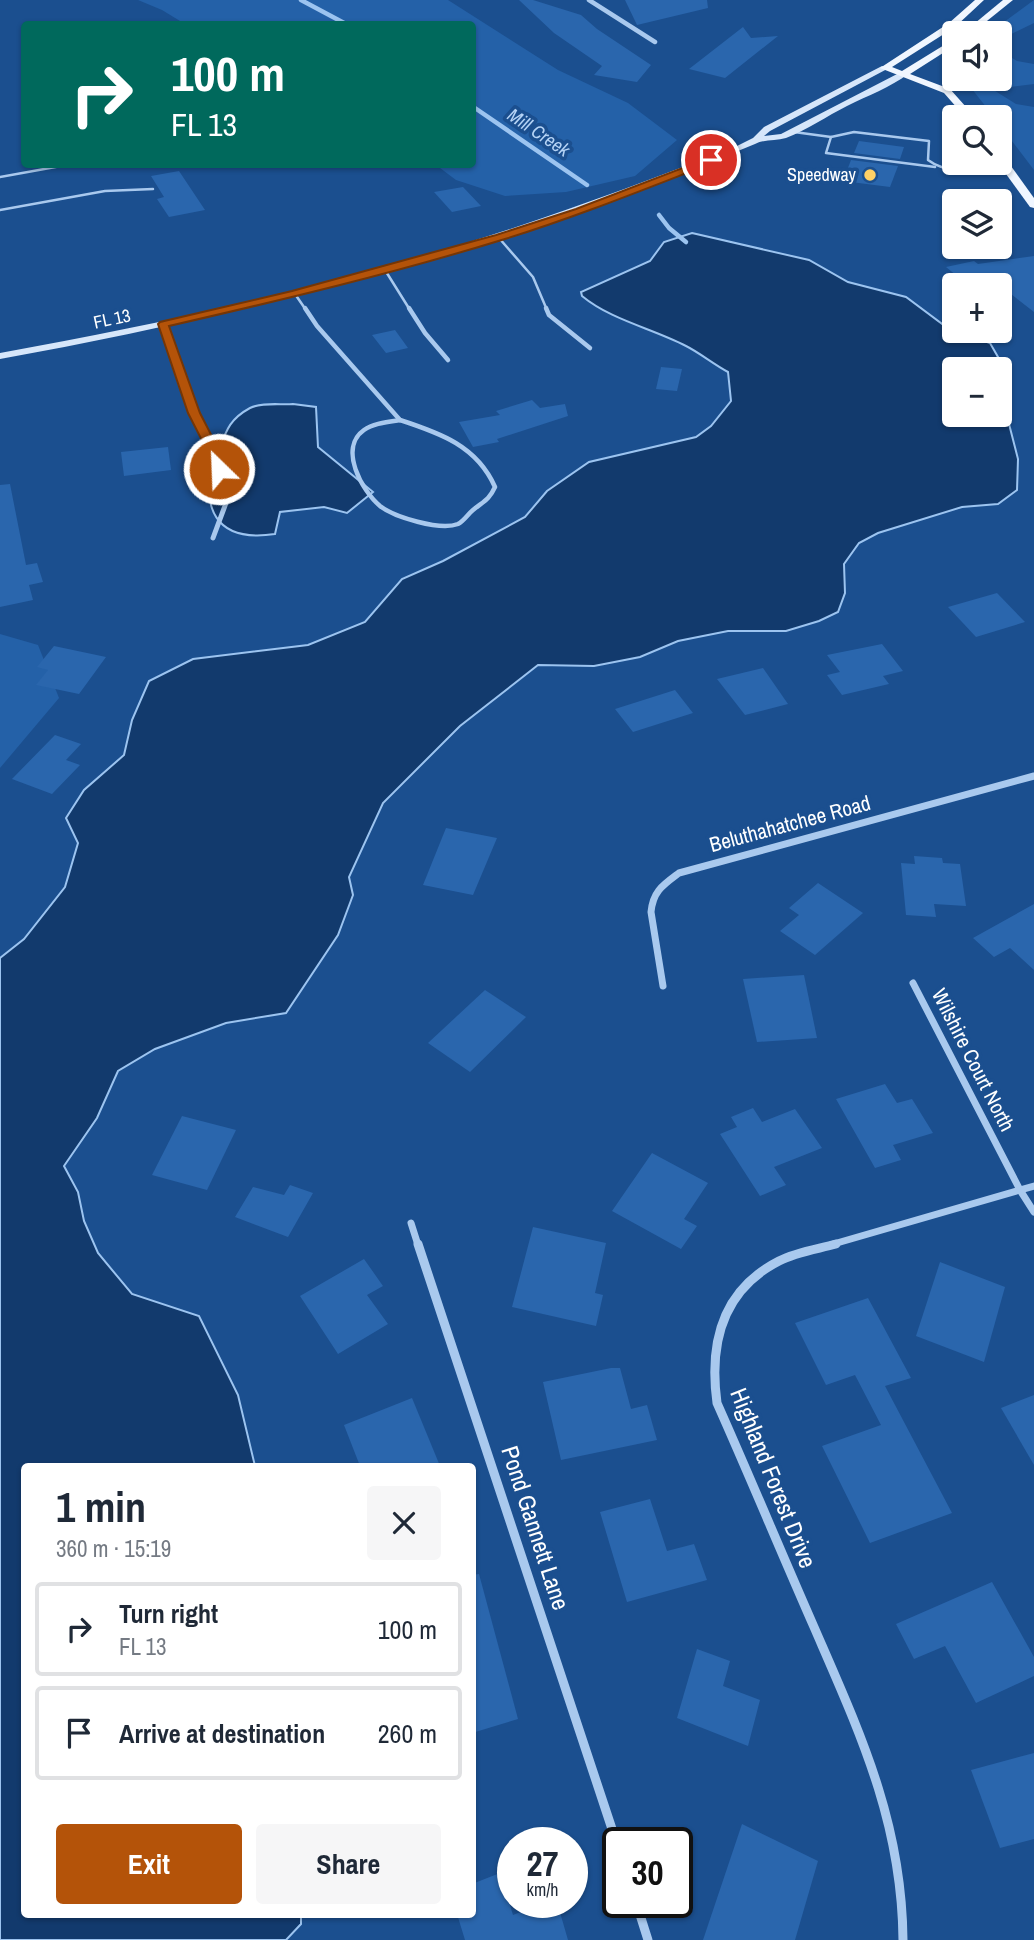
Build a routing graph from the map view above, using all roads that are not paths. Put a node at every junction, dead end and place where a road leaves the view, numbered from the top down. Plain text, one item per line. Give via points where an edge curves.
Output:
1 (589, 0) edge
2 (980, 0) edge
3 (1009, 0) edge
4 (982, 21) edge
5 (655, 42) dead end
6 (942, 50) edge
7 (885, 68) junction
8 (904, 74) junction
9 (959, 105) edge
10 (791, 132) junction
11 (831, 137) junction
12 (756, 140) junction
13 (50, 168) edge
14 (939, 168) junction
15 (942, 168) edge
16 (1012, 174) edge
17 (0, 177) edge
18 (153, 189) dead end
19 (1034, 205) edge
20 (0, 210) edge
21 (499, 237) junction
22 (384, 270) junction
23 (295, 294) junction
24 (163, 324) junction
25 (590, 348) dead end
26 (0, 356) edge
27 (448, 360) dead end
28 (400, 420) junction
29 (213, 538) dead end
30 (1034, 776) edge
31 (913, 983) dead end
32 (663, 986) dead end
33 (1034, 1186) edge
34 (1020, 1190) junction
35 (1034, 1212) edge
36 (411, 1223) dead end
37 (611, 1827) edge
38 (641, 1918) edge
39 (648, 1940) edge
40 (903, 1940) edge

1 - 5 street
2 - 7 main road
3 - 4 main road
6 - 8 main road
7 - 8 main road
7 - 12 main road via 767,129
8 - 9 main road via 947,91
8 - 10 main road
10 - 11 lane
10 - 12 main road
11 - 14 lane via 826,153
11 - 14 lane via 854,132 929,141 928,160
12 - 21 main road, FL 13 via 580,211
13 - 17 lane
14 - 15 lane
16 - 19 main road
18 - 20 lane via 105,191
21 - 22 main road, FL 13
21 - 25 lane via 533,277 549,315
22 - 23 main road, FL 13
22 - 27 lane
23 - 24 main road, FL 13
23 - 28 lane via 317,326
24 - 26 main road, FL 13
24 - 29 street via 225,487 226,503
28 - 28 lane via 443,436 480,460 495,487 488,501 460,523 447,525 380,507 357,471 352,448 358,434 371,426
30 - 32 street, Beluthahatchee Road via 744,854 666,880 657,889 650,912
31 - 34 street, Wilshire Court North
33 - 34 street, Highland Forest Drive
34 - 35 street, Wilshire Court North
34 - 40 street, Highland Forest Drive via 780,1261 739,1291 722,1320 714,1350 717,1403 882,1794 897,1849 905,1908
36 - 37 street, Pond Gannett Lane
38 - 39 street

